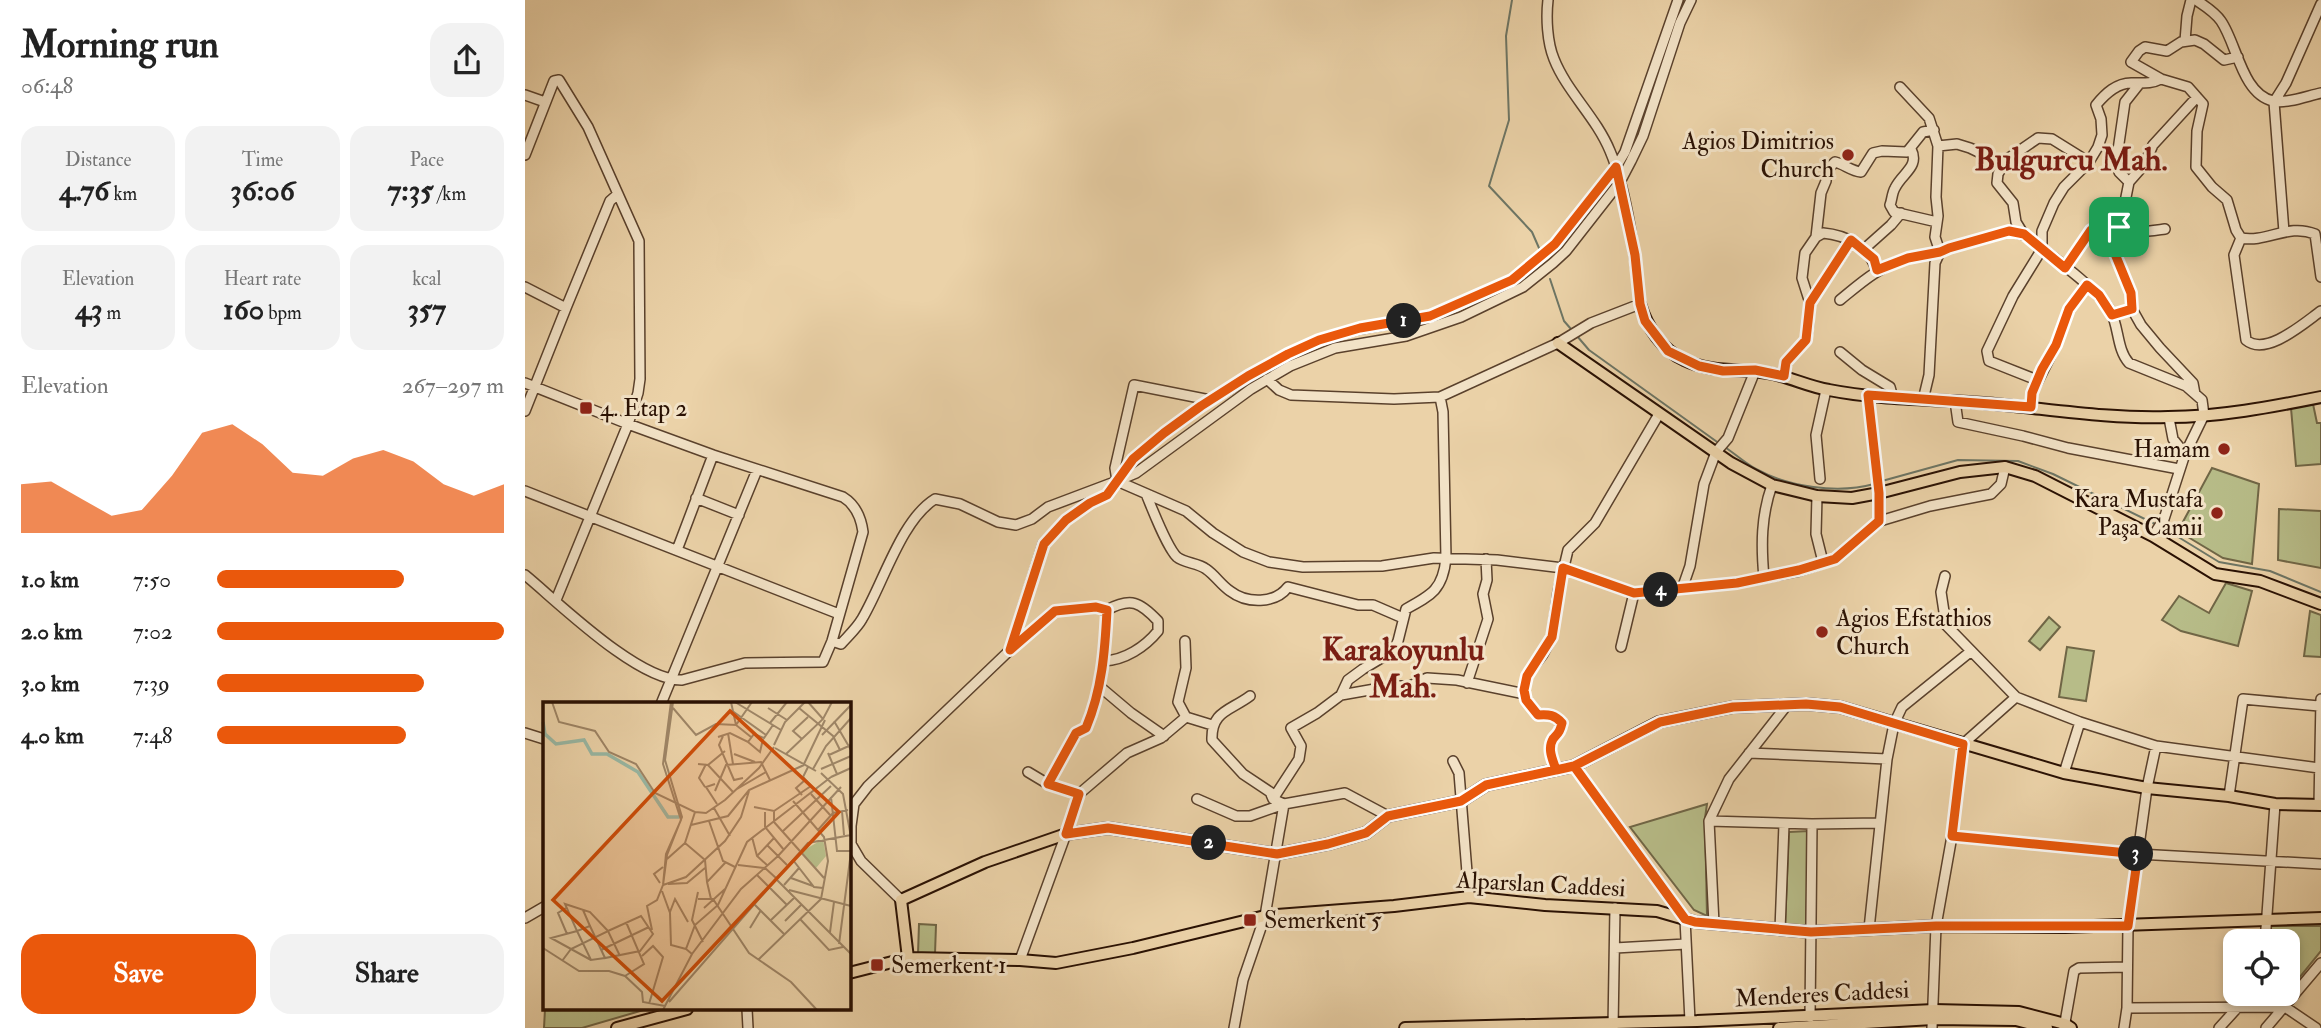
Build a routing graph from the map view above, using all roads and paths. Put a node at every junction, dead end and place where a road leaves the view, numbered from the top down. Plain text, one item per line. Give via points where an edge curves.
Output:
1 (1548, 0) edge
2 (1678, 0) edge
3 (1691, 0) edge
4 (2194, 0) edge
5 (2321, 4) edge
6 (2185, 40) junction
7 (2238, 57) junction
8 (2161, 79) junction
9 (2140, 83) junction
10 (1900, 87) dead end
11 (2321, 93) edge
12 (525, 95) edge
13 (2197, 97) junction
14 (545, 102) junction
15 (2274, 102) junction
16 (1934, 130) junction
17 (1938, 146) junction
18 (1911, 149) junction
19 (525, 155) edge
20 (2006, 160) junction
21 (2089, 162) junction
22 (1616, 167) junction
23 (1620, 182) junction
24 (2129, 182) junction
25 (618, 194) junction
26 (1901, 213) junction
27 (2110, 221) junction
28 (1937, 222) junction
29 (2119, 227) junction
30 (2165, 229) dead end
31 (2284, 232) junction
32 (2024, 234) junction
33 (1816, 237) junction
34 (2241, 238) junction
35 (1851, 240) junction
36 (2042, 249) junction
37 (1863, 250) junction
38 (1940, 252) junction
39 (2065, 268) junction
40 (1877, 270) junction
41 (2321, 277) edge
42 (2087, 285) junction
43 (525, 287) edge
44 (1840, 300) dead end
45 (1810, 303) junction
46 (1640, 304) junction
47 (566, 308) junction
48 (2132, 309) junction
49 (2321, 311) edge
50 (2112, 315) junction
51 (1562, 340) junction
52 (1840, 352) dead end
53 (1755, 370) junction
54 (1784, 376) junction
55 (1267, 379) junction
56 (2038, 380) junction
57 (530, 385) edge
58 (1826, 390) junction
59 (2195, 394) junction
60 (1868, 395) junction
61 (1440, 397) junction
62 (2321, 397) edge
63 (1893, 398) junction
64 (1210, 400) junction
65 (1923, 400) junction
66 (1955, 401) junction
67 (2031, 407) junction
68 (525, 411) edge
69 (1659, 414) junction
70 (2204, 415) junction
71 (2169, 418) junction
72 (628, 424) junction
73 (1716, 452) junction
74 (2185, 454) junction
75 (713, 455) junction
76 (2005, 467) junction
77 (2179, 469) junction
78 (757, 470) junction
79 (1820, 479) dead end
80 (1117, 481) junction
81 (1772, 485) junction
82 (1878, 488) junction
83 (525, 491) edge
84 (1146, 494) junction
85 (1817, 496) junction
86 (697, 498) junction
87 (739, 515) junction
88 (591, 517) junction
89 (1879, 521) junction
90 (2155, 533) junction
91 (677, 550) junction
92 (1446, 558) junction
93 (1486, 559) junction
94 (1823, 562) junction
95 (717, 566) junction
96 (1563, 568) junction
97 (525, 575) edge
98 (1945, 576) dead end
99 (1764, 578) junction
100 (1682, 589) junction
101 (1634, 593) junction
102 (556, 600) junction
103 (2321, 604) edge
104 (1107, 610) junction
105 (839, 614) junction
106 (1403, 618) junction
107 (832, 641) junction
108 (1185, 641) dead end
109 (1621, 647) dead end
110 (1010, 650) junction
111 (1970, 652) junction
112 (1104, 662) junction
113 (673, 679) junction
114 (1467, 683) junction
115 (1099, 686) junction
116 (1525, 694) junction
117 (1341, 695) junction
118 (1250, 696) dead end
119 (2016, 697) junction
120 (662, 702) edge
121 (2320, 703) edge
122 (1787, 705) junction
123 (1186, 717) junction
124 (2080, 722) junction
125 (1893, 724) junction
126 (1212, 725) junction
127 (525, 733) edge
128 (1164, 736) junction
129 (543, 738) edge
130 (1963, 744) junction
131 (2156, 746) junction
132 (1749, 753) junction
133 (2235, 758) junction
134 (1887, 759) junction
135 (1453, 761) dead end
136 (1574, 766) junction
137 (2319, 768) junction
138 (1556, 770) junction
139 (1028, 772) dead end
140 (2064, 773) junction
141 (1048, 784) junction
142 (2147, 788) junction
143 (1079, 794) junction
144 (2229, 796) junction
145 (1197, 799) dead end
146 (1273, 800) junction
147 (1461, 801) junction
148 (1284, 804) junction
149 (2275, 804) junction
150 (2320, 805) edge
151 (1388, 816) junction
152 (1709, 821) junction
153 (1880, 823) junction
154 (1784, 824) junction
155 (1812, 824) junction
156 (1066, 834) junction
157 (1952, 836) junction
158 (1277, 854) junction
159 (2138, 854) junction
160 (2271, 862) junction
161 (2321, 864) edge
162 (1469, 897) junction
163 (901, 900) junction
164 (543, 908) edge
165 (1615, 908) junction
166 (1265, 916) junction
167 (525, 918) edge
168 (2321, 918) edge
169 (1685, 919) junction
170 (2266, 920) junction
171 (1714, 923) junction
172 (1936, 926) junction
173 (2128, 926) junction
174 (1869, 929) junction
175 (2266, 929) edge
176 (1780, 930) junction
177 (1811, 932) junction
178 (1686, 944) junction
179 (1615, 948) junction
180 (908, 958) junction
181 (1020, 960) junction
182 (2321, 963) edge
183 (2127, 967) junction
184 (851, 972) edge
185 (2239, 1006) joint
186 (2263, 1006) edge
187 (2285, 1007) junction
188 (2127, 1008) junction
189 (683, 1010) edge
190 (747, 1010) edge
191 (1810, 1017) junction
192 (1933, 1019) edge
193 (1690, 1024) edge
194 (1613, 1025) edge
195 (1863, 1026) edge
196 (2067, 1027) edge
197 (617, 1028) edge
198 (748, 1028) edge
199 (1234, 1028) edge
200 (1405, 1028) edge
201 (1779, 1028) edge
202 (2047, 1028) edge
203 (2124, 1028) edge
204 (2219, 1028) edge
205 (2266, 1028) edge
206 (2316, 1028) edge

1 - 22 street via 1553,57
2 - 22 street
3 - 23 street via 1643,136
4 - 6 street
4 - 7 street via 2220,19
5 - 15 street via 2287,83
6 - 7 street via 2199,41 2224,61
6 - 8 street via 2167,51 2145,47 2131,62
7 - 15 street via 2249,83
8 - 9 street
8 - 13 street via 2188,88
9 - 21 street via 2116,87 2096,106 2102,135
9 - 24 street via 2125,102 2117,156 2119,172
10 - 16 street via 1929,118
11 - 15 street
12 - 14 street
13 - 24 street via 2153,145
13 - 34 street via 2203,104 2196,167 2227,200
14 - 19 street
14 - 25 street via 554,81 559,80 588,127
15 - 31 street
16 - 17 street
16 - 18 street via 1923,132
17 - 20 street via 1957,144 1997,161
17 - 28 street
18 - 26 street via 1914,164 1894,189 1890,205
18 - 33 street via 1873,153 1861,172 1831,164 1821,193
20 - 21 street via 2045,138
20 - 32 street via 1997,184 2013,203 2012,211
21 - 36 street via 2054,203 2042,231
22 - 23 street
22 - 64 street via 1555,244 1512,280 1430,316 1319,340
23 - 46 street
23 - 55 street via 1566,251 1523,287 1432,329 1335,348
24 - 27 street via 2124,206
25 - 47 street
25 - 72 street via 639,242 640,379
26 - 28 street
26 - 37 street
27 - 29 street
27 - 39 street via 2091,230
28 - 38 street
29 - 30 street
29 - 48 street via 2113,249 2131,293
31 - 34 street
31 - 41 street via 2304,229 2315,234
32 - 36 street
32 - 38 street via 2009,231
33 - 35 street via 1837,234
33 - 45 street via 1805,253 1802,278
34 - 49 street via 2234,255 2246,340 2263,345 2285,337
35 - 37 street
35 - 45 street
36 - 39 street
36 - 56 street via 1987,351 1989,360 1998,366
37 - 40 street via 1874,259
38 - 40 street
38 - 65 street via 1935,263 1929,375
39 - 42 street
40 - 44 street
42 - 50 street
42 - 56 street via 2069,309
43 - 47 street
45 - 54 street via 1806,340 1786,362
46 - 51 street
46 - 53 main road via 1645,321 1676,356 1723,371
47 - 57 street
48 - 50 street
48 - 59 street via 2193,383
50 - 59 street via 2129,363
51 - 61 street
51 - 69 main road
52 - 63 street via 1890,387
53 - 54 main road
53 - 73 street via 1728,438
54 - 58 main road
55 - 61 street via 1291,394
55 - 80 street via 1136,473
56 - 67 street
57 - 68 street
57 - 72 street
58 - 60 main road
58 - 79 street via 1816,435
59 - 70 street via 2202,400
60 - 63 main road
60 - 82 street
61 - 92 street
62 - 70 main road
63 - 65 main road
64 - 80 street via 1133,459
64 - 80 street via 1135,385 1115,468
65 - 66 main road
66 - 67 main road
66 - 77 street via 1958,422
67 - 71 main road
69 - 73 main road
69 - 96 street via 1595,523 1568,550
70 - 71 main road
70 - 74 street
71 - 74 street via 2173,439
72 - 75 street
72 - 88 street
73 - 81 main road
73 - 100 street via 1704,484
74 - 77 street
75 - 78 street
75 - 86 street
76 - 82 main road
76 - 89 street via 2001,484 1991,494
76 - 90 main road via 2035,476
77 - 90 street via 2164,519
78 - 87 street
78 - 105 street via 843,497 859,515 863,540
80 - 84 street
80 - 107 street via 1048,507 1017,525 935,499 907,528 860,621 841,644
80 - 110 street via 1107,495 1066,520 1044,544
81 - 85 main road
81 - 99 street via 1762,532
82 - 85 main road via 1852,498
82 - 89 street
83 - 88 street
84 - 92 street via 1185,512 1243,552 1269,562 1303,567 1382,566
84 - 106 street via 1177,558 1205,568 1241,597 1274,598 1288,587 1373,605
85 - 94 street via 1816,534
86 - 87 street
86 - 91 street
87 - 95 street
88 - 91 street
88 - 102 street
89 - 94 street via 1835,559
90 - 103 main road via 2215,574 2260,581
91 - 95 street
92 - 93 street
92 - 106 street via 1444,577 1424,600 1406,609
93 - 96 street
93 - 114 street via 1483,594 1488,620
94 - 99 street
95 - 105 street
95 - 113 street
96 - 101 street
96 - 116 street via 1552,637 1527,676
97 - 102 street
98 - 111 street via 1941,592 1946,625
99 - 100 street
100 - 101 street
101 - 109 street
102 - 113 street via 629,660
104 - 110 street via 1055,611
104 - 112 street
104 - 112 street via 1120,603 1138,604 1158,621 1158,631 1120,660
105 - 107 street
106 - 117 street via 1393,651 1348,680
107 - 113 street via 823,663 745,663
108 - 123 street via 1178,702
110 - 163 street via 854,804 851,844 861,861
111 - 119 street
111 - 125 street via 1902,707
112 - 115 street
113 - 120 street
114 - 116 street
114 - 117 street via 1427,678 1410,686
115 - 128 street
115 - 141 street via 1086,728 1076,733
116 - 138 street via 1538,715 1549,714 1562,723 1552,741
117 - 146 street via 1291,728 1301,746 1299,759
118 - 126 street via 1221,713
119 - 124 street
119 - 130 street
121 - 133 street via 2243,699
121 - 137 street
122 - 125 main road via 1840,707
122 - 132 street
122 - 136 main road via 1733,707 1660,722
123 - 126 street
123 - 128 street
124 - 131 street
124 - 140 street
125 - 130 main road
125 - 134 street
126 - 146 street via 1212,740 1243,774 1270,792
127 - 129 street
128 - 143 street via 1127,753
130 - 140 main road
130 - 157 street
131 - 133 street
131 - 142 street
132 - 134 street
132 - 152 street via 1729,779
133 - 137 street
133 - 144 street
134 - 153 street
135 - 147 street via 1459,773
136 - 138 main road
136 - 169 street
137 - 150 street
138 - 147 main road via 1486,785
139 - 141 street
140 - 142 main road
141 - 143 street
142 - 144 main road
142 - 159 street
143 - 156 street
144 - 149 main road
145 - 148 street via 1236,816
146 - 148 street
147 - 151 main road
147 - 162 street
148 - 151 street via 1345,793
148 - 158 street
149 - 150 main road
149 - 160 street
151 - 158 main road via 1366,833
152 - 154 street
152 - 171 street
153 - 155 street
153 - 174 street
154 - 155 street
154 - 176 street
155 - 177 street
156 - 158 main road via 1108,828
156 - 163 main road via 985,862
156 - 181 street
157 - 159 street
157 - 172 street
158 - 166 street
159 - 160 street
159 - 173 street
160 - 161 street
160 - 170 street
162 - 165 main road, Alparslan Caddesi
162 - 166 main road, Alparslan Caddesi
163 - 180 main road
164 - 167 street
165 - 169 main road, Alparslan Caddesi via 1657,911
165 - 179 street
166 - 181 main road, Alparslan Caddesi via 1056,963
166 - 199 street via 1243,980
168 - 170 main road, Alparslan Caddesi
169 - 171 main road, Alparslan Caddesi
169 - 178 street
170 - 173 main road, Alparslan Caddesi
170 - 175 street
171 - 176 main road, Alparslan Caddesi
172 - 173 main road, Alparslan Caddesi
172 - 174 main road, Alparslan Caddesi
172 - 192 street
173 - 183 street
174 - 177 main road, Alparslan Caddesi
176 - 177 main road, Alparslan Caddesi
177 - 191 street
178 - 179 street
178 - 193 street
179 - 194 street
180 - 181 main road, Alparslan Caddesi
180 - 184 main road, Alparslan Caddesi
182 - 187 street
183 - 188 street
183 - 196 street via 2074,971
185 - 188 street
185 - 204 street
186 - 187 street
187 - 205 street
187 - 206 street
188 - 203 street
189 - 197 main road
190 - 198 street
191 - 192 main road, Menderes Caddesi
191 - 193 main road, Menderes Caddesi
192 - 195 main road, Menderes Caddesi
192 - 196 main road, Menderes Caddesi via 2018,1012
192 - 202 main road, Menderes Caddesi via 2016,1020
193 - 194 main road, Menderes Caddesi
194 - 200 main road, Menderes Caddesi
195 - 201 main road, Menderes Caddesi

